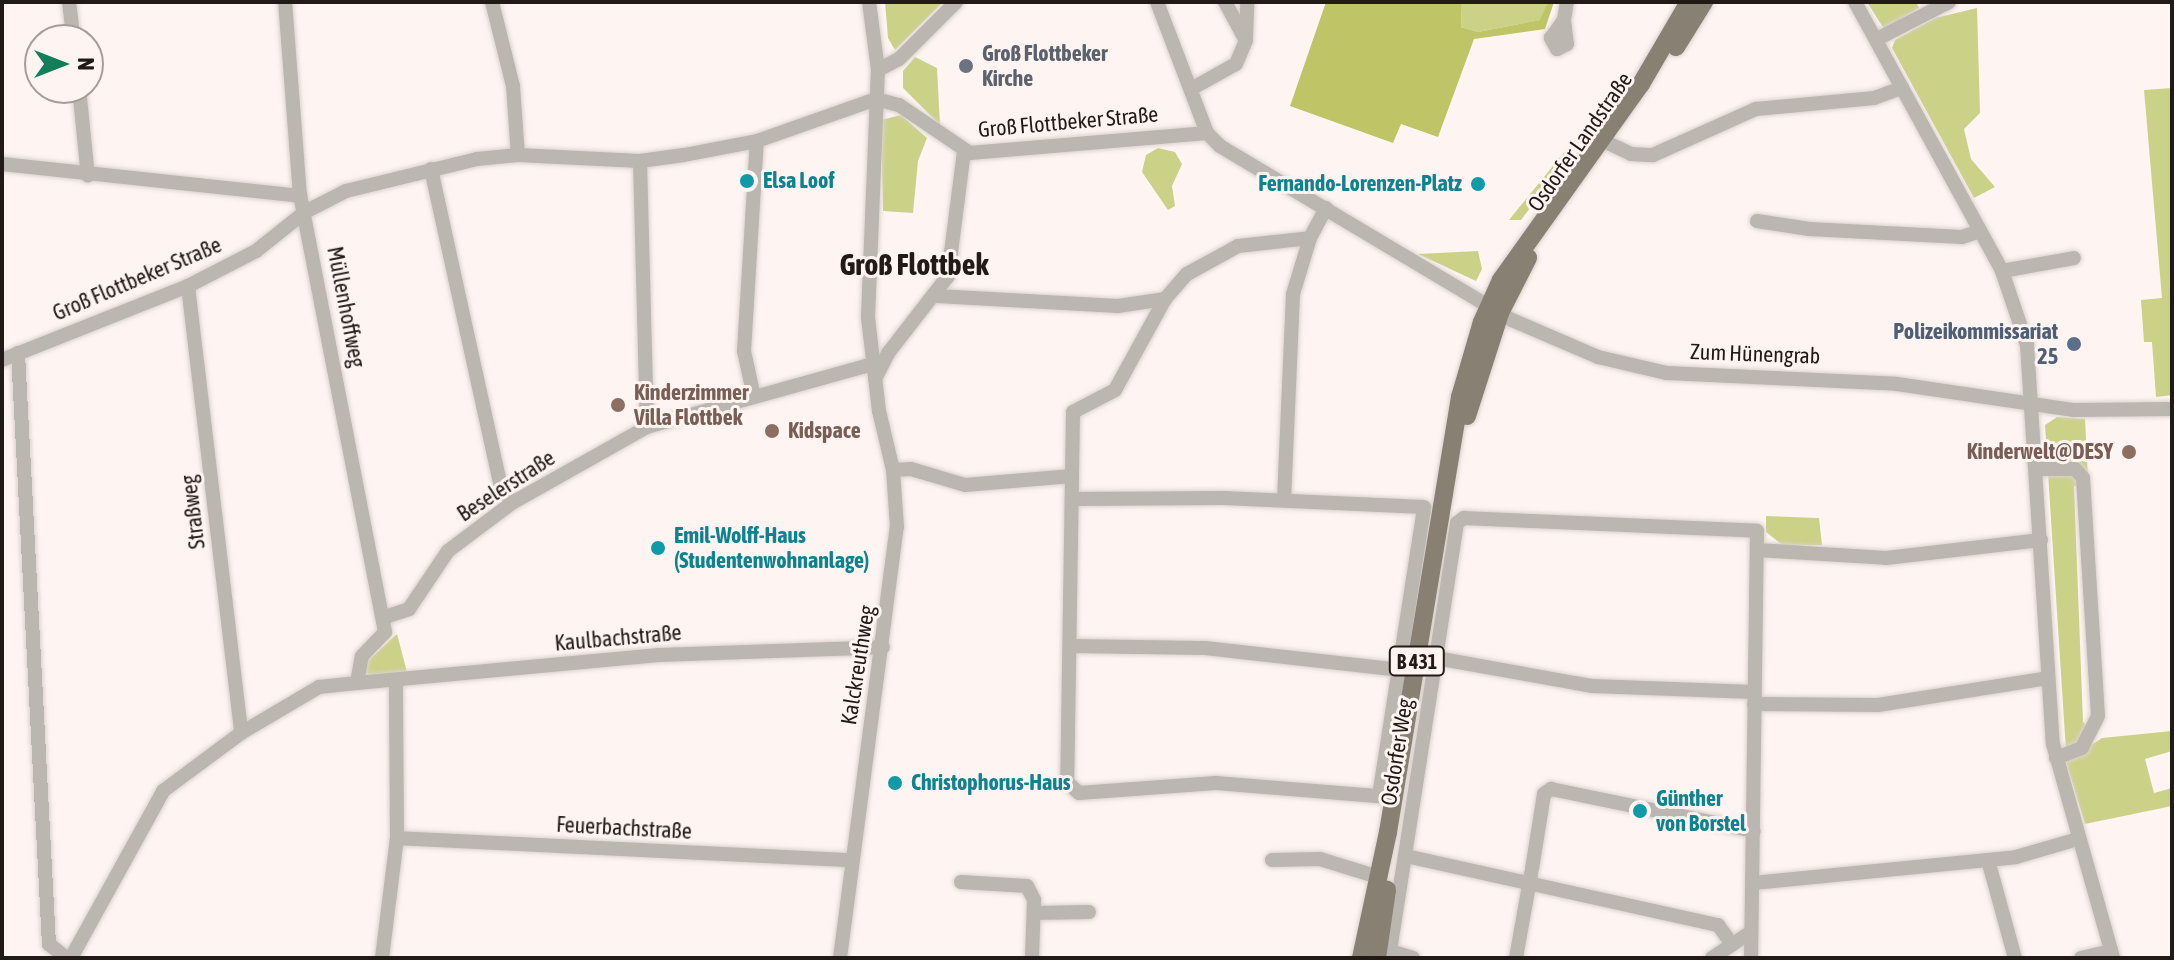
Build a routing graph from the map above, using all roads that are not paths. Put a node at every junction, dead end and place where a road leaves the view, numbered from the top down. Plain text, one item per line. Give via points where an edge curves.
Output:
1 (69, 2) edge
2 (285, 2) edge
3 (492, 2) edge
4 (869, 2) edge
5 (956, 2) edge
6 (1157, 2) edge
7 (1225, 2) edge
8 (1247, 2) edge
9 (1567, 2) edge
10 (1689, 2) edge
11 (1704, 2) edge
12 (1855, 2) edge
13 (1949, 2) edge
14 (1564, 20) dead end
15 (72, 24) edge
16 (1877, 39) junction
17 (1246, 40) junction
18 (878, 70) junction
19 (1902, 88) junction
20 (1191, 89) junction
21 (876, 99) junction
22 (81, 104) edge
23 (1207, 133) junction
24 (757, 141) junction
25 (1610, 144) junction
26 (964, 151) junction
27 (518, 155) junction
28 (640, 161) junction
29 (2, 164) edge
30 (431, 169) junction
31 (88, 176) junction
32 (300, 196) junction
33 (1326, 208) junction
34 (305, 212) junction
35 (1757, 221) dead end
36 (1980, 231) junction
37 (1310, 238) junction
38 (2074, 258) dead end
39 (2002, 271) junction
40 (188, 286) junction
41 (937, 296) junction
42 (1165, 299) junction
43 (1494, 308) junction
44 (870, 335) junction
45 (896, 344) junction
46 (18, 353) junction
47 (2, 360) edge
48 (874, 372) junction
49 (754, 397) junction
50 (2034, 403) junction
51 (2172, 409) edge
52 (647, 427) junction
53 (2037, 469) junction
54 (893, 470) junction
55 (1072, 476) junction
56 (1445, 490) junction
57 (1074, 499) junction
58 (1284, 500) junction
59 (512, 503) junction
60 (1424, 507) junction
61 (2041, 540) junction
62 (1757, 550) junction
63 (385, 617) junction
64 (1071, 646) junction
65 (883, 647) junction
66 (1436, 658) junction
67 (1401, 670) junction
68 (2048, 678) junction
69 (396, 681) junction
70 (357, 683) junction
71 (1754, 698) junction
72 (241, 733) junction
73 (2056, 758) junction
74 (1754, 831) junction
75 (1388, 832) junction
76 (397, 838) junction
77 (2078, 839) junction
78 (1406, 856) junction
79 (849, 860) junction
80 (1272, 860) dead end
81 (1988, 860) junction
82 (1530, 875) junction
83 (1378, 877) junction
84 (961, 882) dead end
85 (1753, 883) junction
86 (1089, 912) dead end
87 (1034, 913) junction
88 (1751, 932) junction
89 (1732, 944) junction
90 (2112, 955) edge
91 (1384, 956) edge
92 (68, 958) edge
93 (382, 958) edge
94 (840, 958) edge
95 (1032, 958) edge
96 (1361, 958) edge
97 (1413, 958) edge
98 (1516, 958) edge
99 (1712, 958) edge
100 (1751, 958) edge
101 (2015, 958) edge
102 (2081, 958) edge

1 - 15 street
2 - 32 street, Müllenhoffweg
3 - 27 street via 513,86
4 - 18 street, Kalckreuthweg
5 - 18 street via 899,59
6 - 20 street
7 - 17 street
8 - 17 street
9 - 14 street
10 - 43 main road, Osdorfer Landstraße / B 431 via 1641,84 1515,258
11 - 25 main road, Osdorfer Landstraße / B 431
12 - 16 street
13 - 16 street
16 - 19 street
17 - 20 street via 1233,67
18 - 21 street, Kalckreuthweg
19 - 25 street via 1874,98 1756,109 1653,155 1631,154
19 - 36 street
20 - 23 street
21 - 24 street, Groß Flottbeker Straße
21 - 26 street, Groß Flottbeker Straße via 899,105
21 - 44 street, Kalckreuthweg
22 - 31 street
23 - 26 street, Groß Flottbeker Straße
23 - 33 street
24 - 28 street, Groß Flottbeker Straße
24 - 49 street via 744,351
25 - 43 main road, Osdorfer Landstraße / B 431
26 - 41 street via 956,243
27 - 28 street, Groß Flottbeker Straße
27 - 30 street, Groß Flottbeker Straße
28 - 52 street
29 - 31 street
30 - 34 street, Groß Flottbeker Straße via 346,191
30 - 59 street via 500,484
31 - 32 street
32 - 34 street, Müllenhoffweg
33 - 37 street
33 - 43 street
34 - 40 street, Groß Flottbeker Straße via 256,251
34 - 63 street, Müllenhoffweg
35 - 36 street via 1962,237
36 - 39 street
37 - 42 street via 1238,246 1187,274
37 - 58 street via 1293,294
38 - 39 street
39 - 50 street via 2027,345
40 - 46 street, Groß Flottbeker Straße
40 - 72 street, Straßweg
41 - 42 street via 1118,306
41 - 45 street
42 - 55 street via 1119,386 1074,410
43 - 50 street, Zum Hünengrab via 1598,357 1639,368 1897,384
43 - 56 main road, Osdorfer Weg / B 431 via 1462,387
44 - 45 street
44 - 48 street, Kalckreuthweg
45 - 48 street
46 - 47 street, Groß Flottbeker Straße
46 - 92 street via 49,944
48 - 49 street, Beselerstraße
48 - 54 street, Kalckreuthweg
49 - 52 street, Beselerstraße
50 - 51 street, Zum Hünengrab via 2094,411
50 - 53 street
52 - 59 street, Beselerstraße
53 - 61 street
53 - 73 street via 2075,469 2083,478 2098,716 2082,748
54 - 55 street via 911,469 965,485
54 - 65 street, Kalckreuthweg via 896,555
55 - 57 street
56 - 60 street
56 - 75 main road, Osdorfer Weg / B 431
57 - 58 street
57 - 64 street
58 - 60 street
59 - 63 street, Beselerstraße via 448,551 409,609
60 - 67 street, Osdorfer Weg
61 - 62 street via 1886,558
61 - 68 street
62 - 66 street, Osdorfer Weg via 1757,531 1464,518 1457,523
62 - 71 street
63 - 70 street via 381,638 362,656
64 - 67 street via 1205,648
64 - 67 street, Osdorfer Weg via 1067,782 1072,791 1216,783 1375,798 1381,792
65 - 69 street, Kaulbachstraße via 659,655
65 - 79 street, Kalckreuthweg
66 - 71 street via 1592,686
66 - 78 street, Osdorfer Weg
68 - 71 street via 1878,705
68 - 73 street
69 - 70 street, Kaulbachstraße
69 - 76 street
70 - 72 street via 319,687
71 - 74 street
72 - 92 street via 163,791
73 - 77 street
74 - 82 street via 1551,789 1544,794
74 - 85 street
75 - 83 main road, Osdorfer Weg / B 431
75 - 91 main road, Osdorfer Weg / B 431
76 - 79 street, Feuerbachstraße
76 - 93 street
77 - 81 street
77 - 90 street
78 - 82 street
78 - 91 street, Osdorfer Weg
79 - 94 street, Kalckreuthweg
80 - 83 street via 1320,859
81 - 85 street
81 - 101 street
82 - 89 street via 1718,925
82 - 98 street
83 - 96 main road, Osdorfer Weg / B 431
84 - 87 street via 1021,883 1032,892
85 - 88 street
86 - 87 street
87 - 95 street
88 - 89 street
88 - 100 street
89 - 99 street
90 - 102 street
91 - 97 street

